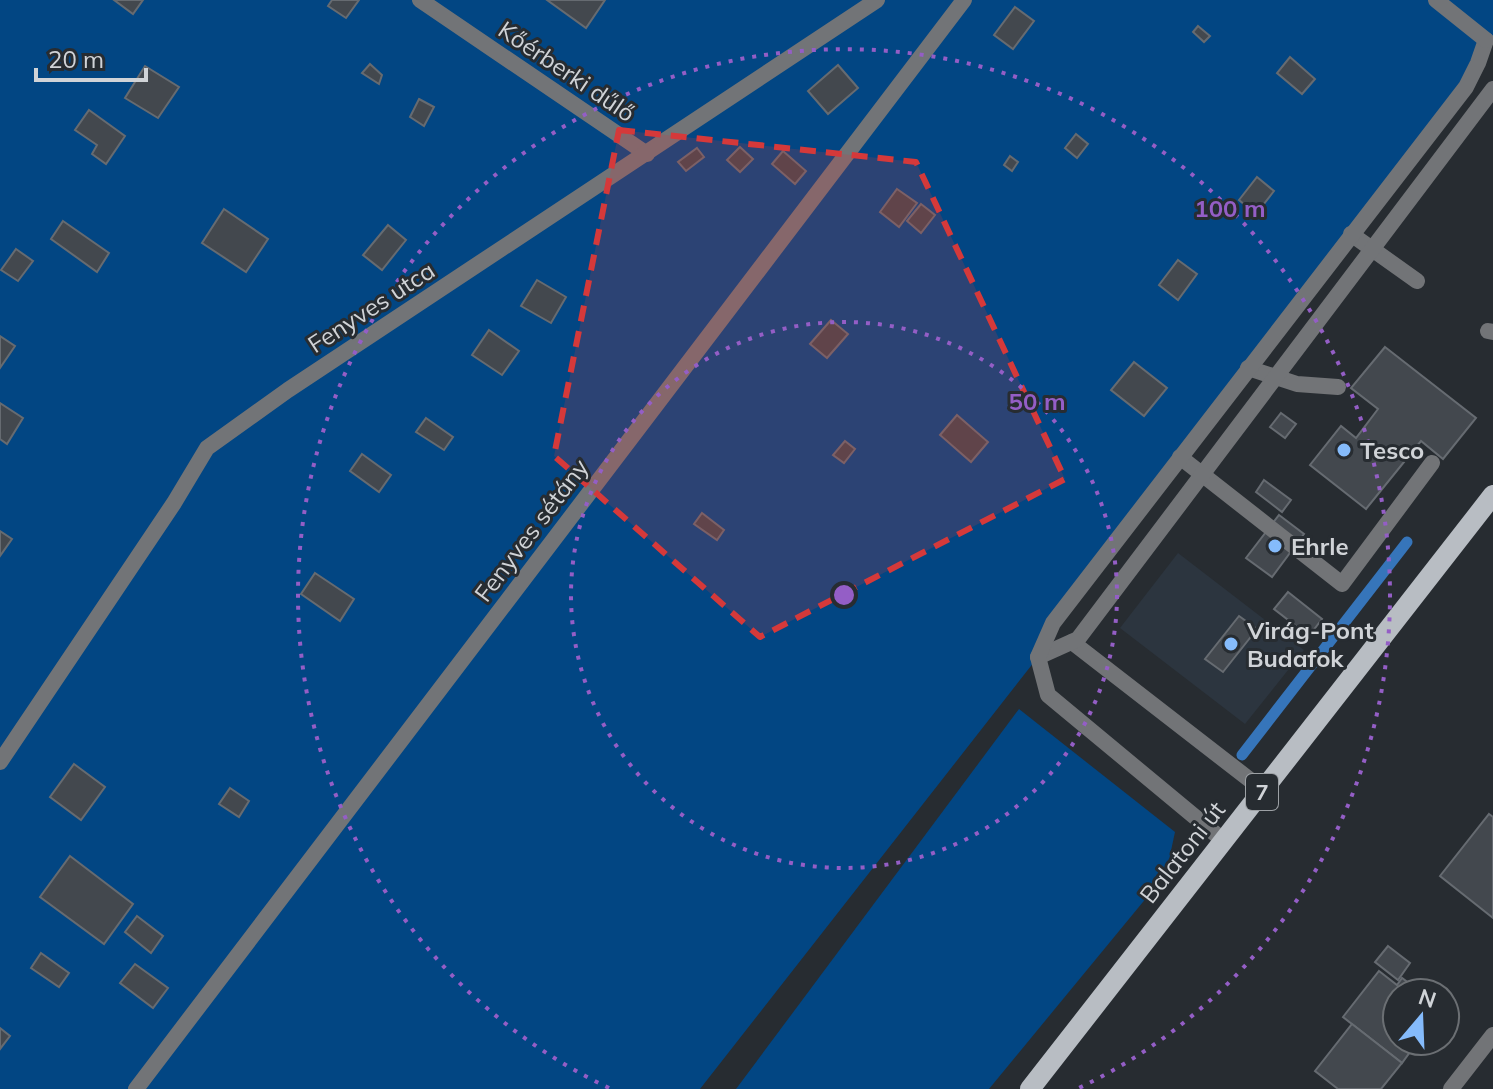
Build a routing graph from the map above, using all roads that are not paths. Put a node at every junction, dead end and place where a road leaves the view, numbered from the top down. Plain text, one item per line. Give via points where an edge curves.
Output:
1 (420, 0) edge
2 (877, 0) edge
3 (964, 0) edge
4 (1436, 0) edge
5 (1490, 45) edge
6 (1493, 89) edge
7 (647, 154) junction
8 (1351, 234) junction
9 (1373, 250) junction
10 (1417, 281) dead end
11 (1248, 368) junction
12 (1275, 379) junction
13 (1338, 387) dead end
14 (1180, 457) junction
15 (1432, 463) dead end
16 (1203, 475) junction
17 (1493, 495) edge
18 (1072, 642) junction
19 (1038, 657) junction
20 (0, 762) edge
21 (1263, 790) junction
22 (1224, 841) junction
23 (1493, 1035) edge
24 (136, 1089) edge
25 (1030, 1089) edge
26 (1451, 1089) edge

1 - 7 street, Kőérberki dűlő
2 - 7 street, Fenyves utca
3 - 24 street, Fenyves sétány
4 - 5 street
5 - 8 street via 1466,87
6 - 9 street
7 - 20 street, Fenyves utca via 207,448
8 - 9 street
8 - 11 street
9 - 10 street
9 - 12 street
11 - 12 street
11 - 14 street
12 - 13 street
12 - 16 street
14 - 16 street
14 - 19 street via 1053,623
15 - 16 street via 1342,584
16 - 18 street
17 - 21 main road, Balatoni út / 7
18 - 19 street
18 - 21 street
19 - 22 street via 1048,695
21 - 22 main road, Balatoni út / 7
22 - 25 main road, Balatoni út / 7
23 - 26 street

